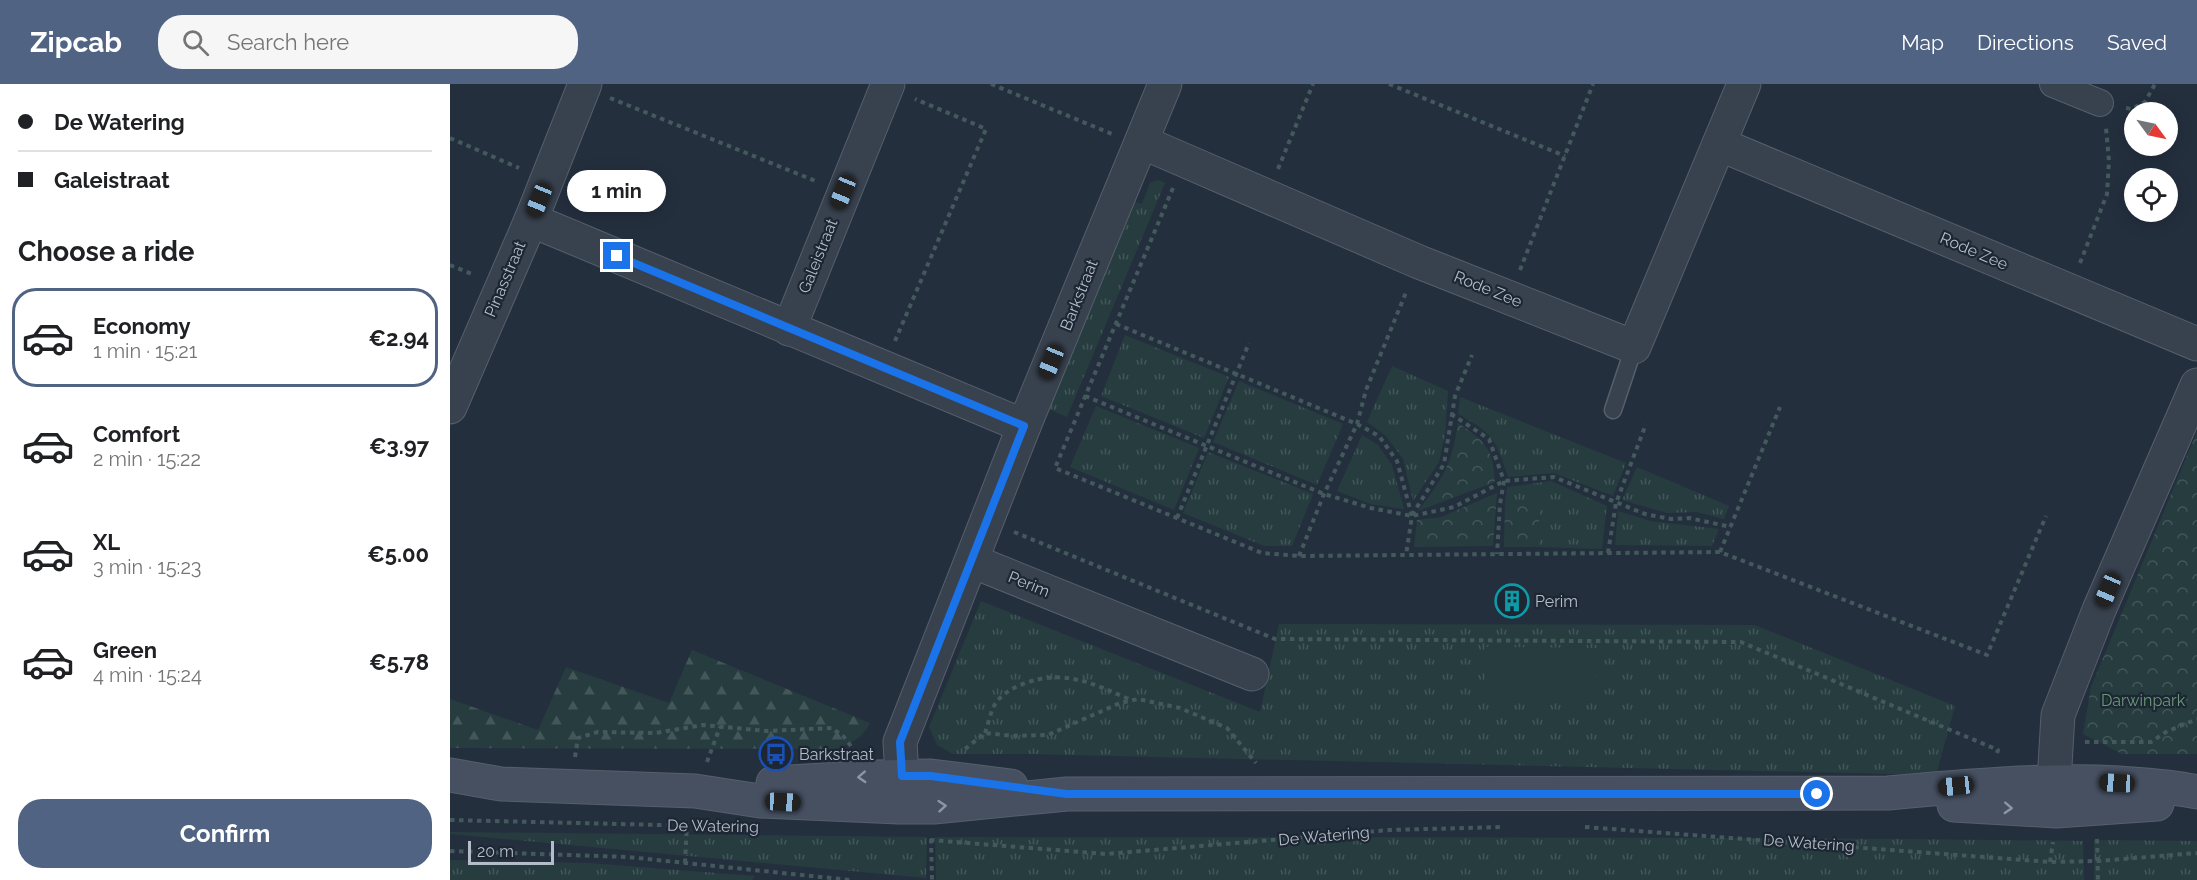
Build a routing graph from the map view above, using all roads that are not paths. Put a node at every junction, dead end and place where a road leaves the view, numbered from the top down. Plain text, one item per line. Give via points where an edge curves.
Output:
1 (1165, 84) edge
2 (1744, 84) edge
3 (2053, 84) edge
4 (585, 86) edge
5 (887, 86) edge
6 (2100, 103) road end
7 (1141, 144) junction
8 (1719, 144) junction
9 (531, 220) junction
10 (789, 329) junction
11 (2197, 344) edge
12 (1634, 347) junction
13 (2197, 385) edge
14 (450, 407) edge
15 (1613, 410) dead end
16 (1024, 426) junction
17 (972, 561) junction
18 (1252, 674) dead end
19 (450, 775) edge
20 (501, 784) junction
21 (902, 784) junction
22 (450, 792) edge
23 (2197, 792) edge
24 (1067, 794) junction
25 (2055, 797) junction
26 (2197, 799) edge

1 - 7 street, Barkstraat
2 - 8 street
3 - 6 street
4 - 9 street, Pinasstraat
5 - 10 street, Galeistraat
7 - 12 street, Rode Zee via 1419,262
7 - 16 street, Barkstraat
8 - 11 street, Rode Zee
8 - 12 street
9 - 10 street
9 - 14 street, Pinasstraat
10 - 16 street
12 - 15 lane
13 - 25 street via 2058,716
16 - 17 street, Barkstraat
17 - 18 street, Perim
17 - 21 street, Barkstraat via 900,742
19 - 20 main road, De Watering
20 - 21 main road, De Watering via 695,791 755,784
20 - 22 main road, De Watering
21 - 24 main road, De Watering
21 -> 24 main road, De Watering via 934,807
23 - 25 main road, De Watering via 2174,786
24 - 25 main road, De Watering via 1888,793 1956,786
25 - 26 main road, De Watering via 2179,802

